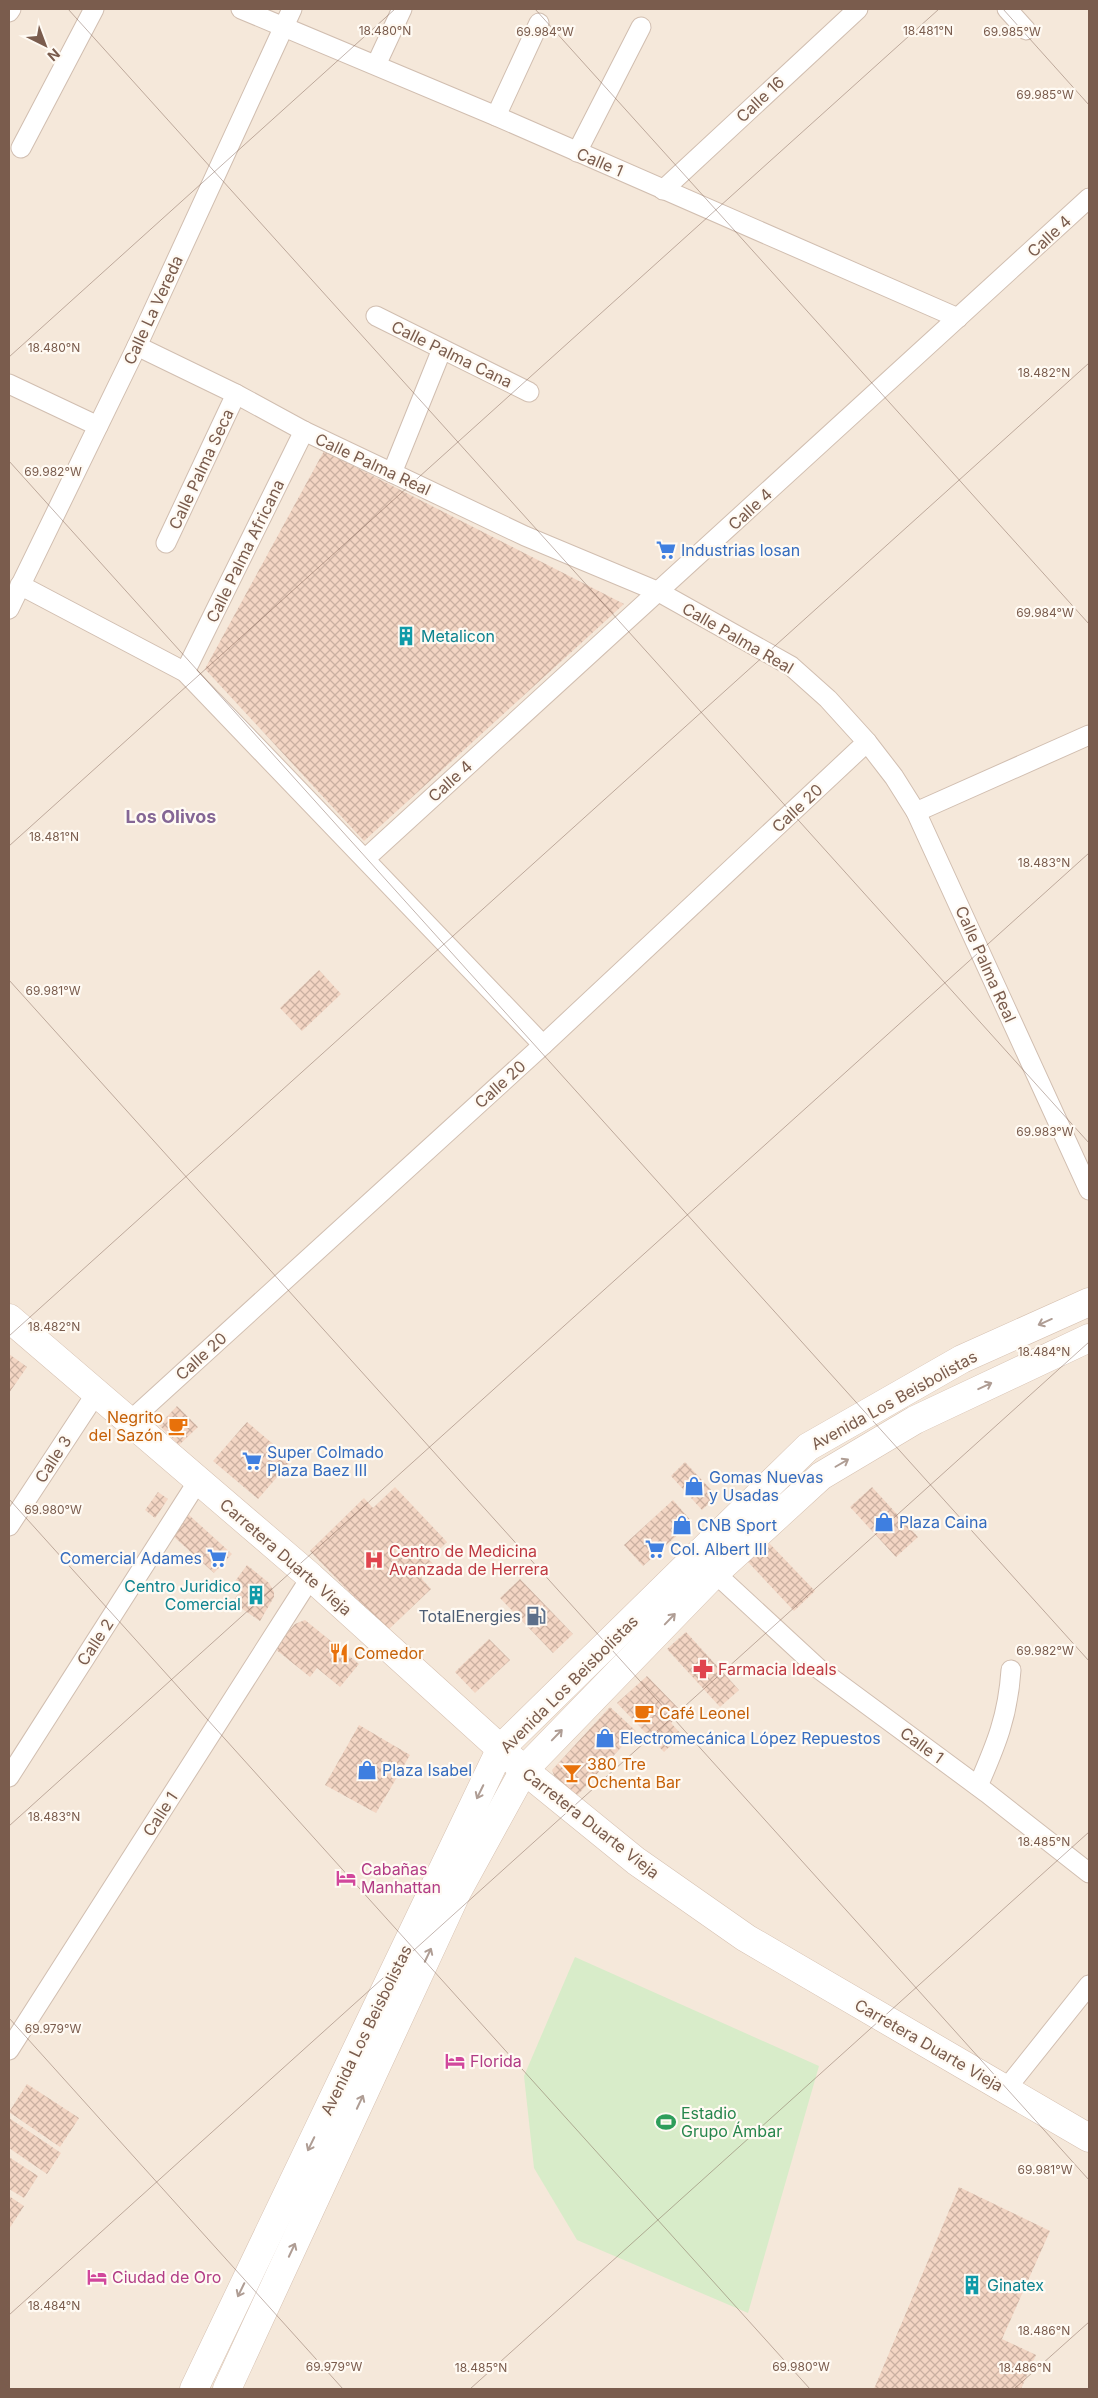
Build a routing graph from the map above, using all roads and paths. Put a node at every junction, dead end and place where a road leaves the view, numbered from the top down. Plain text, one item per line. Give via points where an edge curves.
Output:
1 (11, 9) edge
2 (94, 9) edge
3 (240, 9) edge
4 (292, 9) edge
5 (402, 9) edge
6 (858, 9) edge
7 (1007, 9) edge
8 (9, 12) edge
9 (540, 22) dead end
10 (284, 27) junction
11 (641, 27) dead end
12 (1026, 30) dead end
13 (376, 66) junction
14 (496, 116) junction
15 (22, 148) dead end
16 (577, 152) junction
17 (663, 190) junction
18 (1089, 198) edge
19 (376, 316) dead end
20 (958, 318) junction
21 (137, 346) junction
22 (442, 349) junction
23 (9, 384) edge
24 (529, 392) dead end
25 (236, 394) junction
26 (98, 426) junction
27 (304, 431) junction
28 (392, 473) junction
29 (166, 543) dead end
30 (20, 585) junction
31 (659, 592) junction
32 (9, 609) edge
33 (186, 672) junction
34 (1089, 735) edge
35 (867, 742) junction
36 (916, 812) junction
37 (365, 859) junction
38 (543, 1046) junction
39 (1089, 1190) edge
40 (1089, 1302) edge
41 (9, 1318) edge
42 (1089, 1338) edge
43 (97, 1392) junction
44 (130, 1421) junction
45 (198, 1481) junction
46 (9, 1526) edge
47 (715, 1573) junction
48 (311, 1577) junction
49 (1011, 1670) dead end
50 (501, 1748) junction
51 (524, 1770) junction
52 (9, 1776) edge
53 (978, 1786) junction
54 (1089, 1873) edge
55 (1089, 1985) edge
56 (9, 2050) edge
57 (1006, 2089) junction
58 (1089, 2138) edge
59 (194, 2389) edge
60 (228, 2389) edge

1 - 8 street
2 - 15 street
3 - 10 street, Calle 1
4 - 10 street, Calle La Vereda
5 - 13 street
6 - 17 street, Calle 16
7 - 12 street
9 - 14 street
10 - 13 street, Calle 1
10 - 21 street, Calle La Vereda
11 - 16 street
13 - 14 street, Calle 1
14 - 16 street, Calle 1
16 - 17 street, Calle 1
17 - 20 street, Calle 1
18 - 20 street, Calle 4
19 - 22 street, Calle Palma Cana
20 - 31 street, Calle 4
21 - 25 street, Calle Palma Real
21 - 26 street, Calle La Vereda
22 - 24 street, Calle Palma Cana
22 - 28 street
23 - 26 street
25 - 27 street, Calle Palma Real
25 - 29 street, Calle Palma Seca
26 - 30 street, Calle La Vereda
27 - 28 street, Calle Palma Real
27 - 33 street, Calle Palma Africana
28 - 31 street, Calle Palma Real via 525,536
30 - 32 street, Calle La Vereda
30 - 33 street
31 - 35 street, Calle Palma Real via 791,666 828,699
31 - 37 street, Calle 4
33 - 37 street
34 - 36 street
35 - 36 street, Calle Palma Real
35 - 38 street, Calle 20
36 - 39 street, Calle Palma Real
37 - 38 street
38 - 44 street, Calle 20
40 -> 50 main road, Avenida Los Beisbolistas via 962,1359 808,1447
41 - 43 main road, Carretera Duarte Vieja
47 -> 42 main road, Avenida Los Beisbolistas via 821,1476 924,1416
43 - 44 main road, Carretera Duarte Vieja
43 - 46 street, Calle 3
44 - 45 main road, Carretera Duarte Vieja
45 - 48 main road, Carretera Duarte Vieja
45 - 52 street, Calle 2
51 -> 47 main road, Avenida Los Beisbolistas
47 - 53 street, Calle 1 via 819,1669
48 - 50 main road, Carretera Duarte Vieja
48 - 56 street, Calle 1
49 - 53 street via 1009,1702 995,1748
50 - 51 main road, Carretera Duarte Vieja
50 -> 59 main road, Avenida Los Beisbolistas
51 - 57 main road, Carretera Duarte Vieja via 636,1861 746,1938
60 -> 51 main road, Avenida Los Beisbolistas via 457,1892
53 - 54 street, Calle 1
55 - 57 street
57 - 58 main road, Carretera Duarte Vieja

